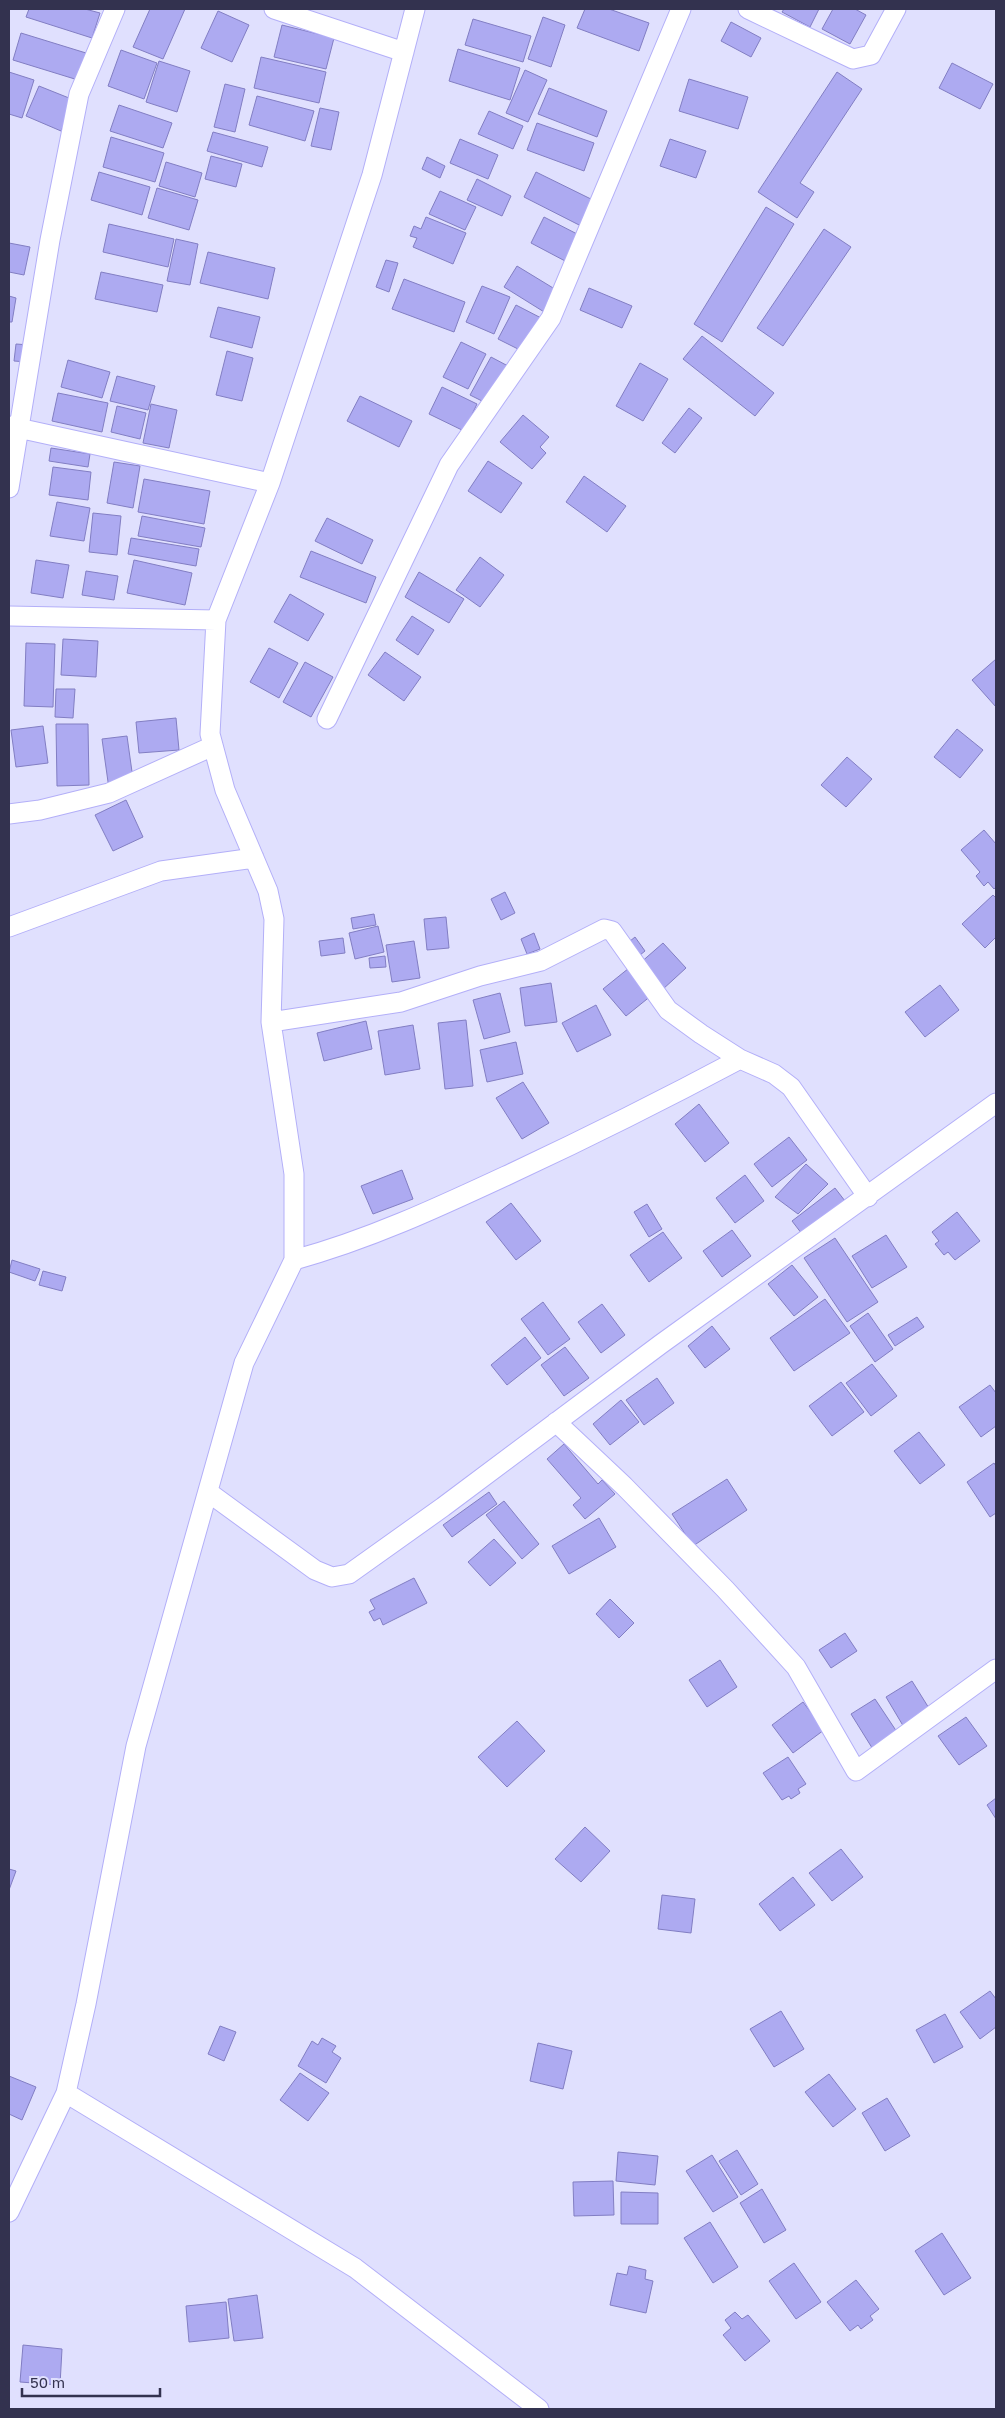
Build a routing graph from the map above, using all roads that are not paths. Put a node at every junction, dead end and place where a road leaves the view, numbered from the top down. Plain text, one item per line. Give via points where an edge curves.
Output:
1 (115, 9) edge
2 (274, 9) edge
3 (415, 9) edge
4 (681, 9) edge
5 (748, 9) edge
6 (896, 9) edge
7 (404, 52) junction
8 (14, 427) edge
9 (270, 483) junction
10 (9, 488) edge
11 (9, 616) edge
12 (216, 620) junction
13 (327, 719) dead end
14 (213, 746) junction
15 (9, 814) edge
16 (254, 858) junction
17 (9, 927) edge
18 (271, 1022) junction
19 (740, 1059) junction
20 (996, 1103) edge
21 (868, 1197) junction
22 (294, 1260) junction
23 (556, 1422) junction
24 (208, 1492) junction
25 (996, 1669) edge
26 (66, 2093) junction
27 (9, 2212) edge
28 (539, 2409) edge

1 - 8 street via 79,94
2 - 7 street
3 - 7 street
4 - 13 street via 551,318 449,465
5 - 6 street via 853,58 864,58 870,55
7 - 9 street via 372,175
8 - 9 street
8 - 10 street
9 - 12 street
11 - 12 street
12 - 14 street via 210,734
14 - 15 street via 109,793
14 - 16 street via 224,790
16 - 17 street via 161,871
16 - 18 street via 268,891 274,919
18 - 19 street via 400,1002 480,976 541,961 604,929 612,931 668,1010
18 - 22 street via 294,1174
19 - 21 street via 774,1074 791,1087
19 - 22 street via 562,1149 410,1220 344,1246
20 - 21 street
21 - 23 street
22 - 24 street via 244,1363
23 - 24 street via 348,1574 332,1577 315,1570
23 - 25 street via 725,1589 796,1667 856,1771
24 - 26 street via 136,1746
26 - 27 street
26 - 28 street via 355,2268

